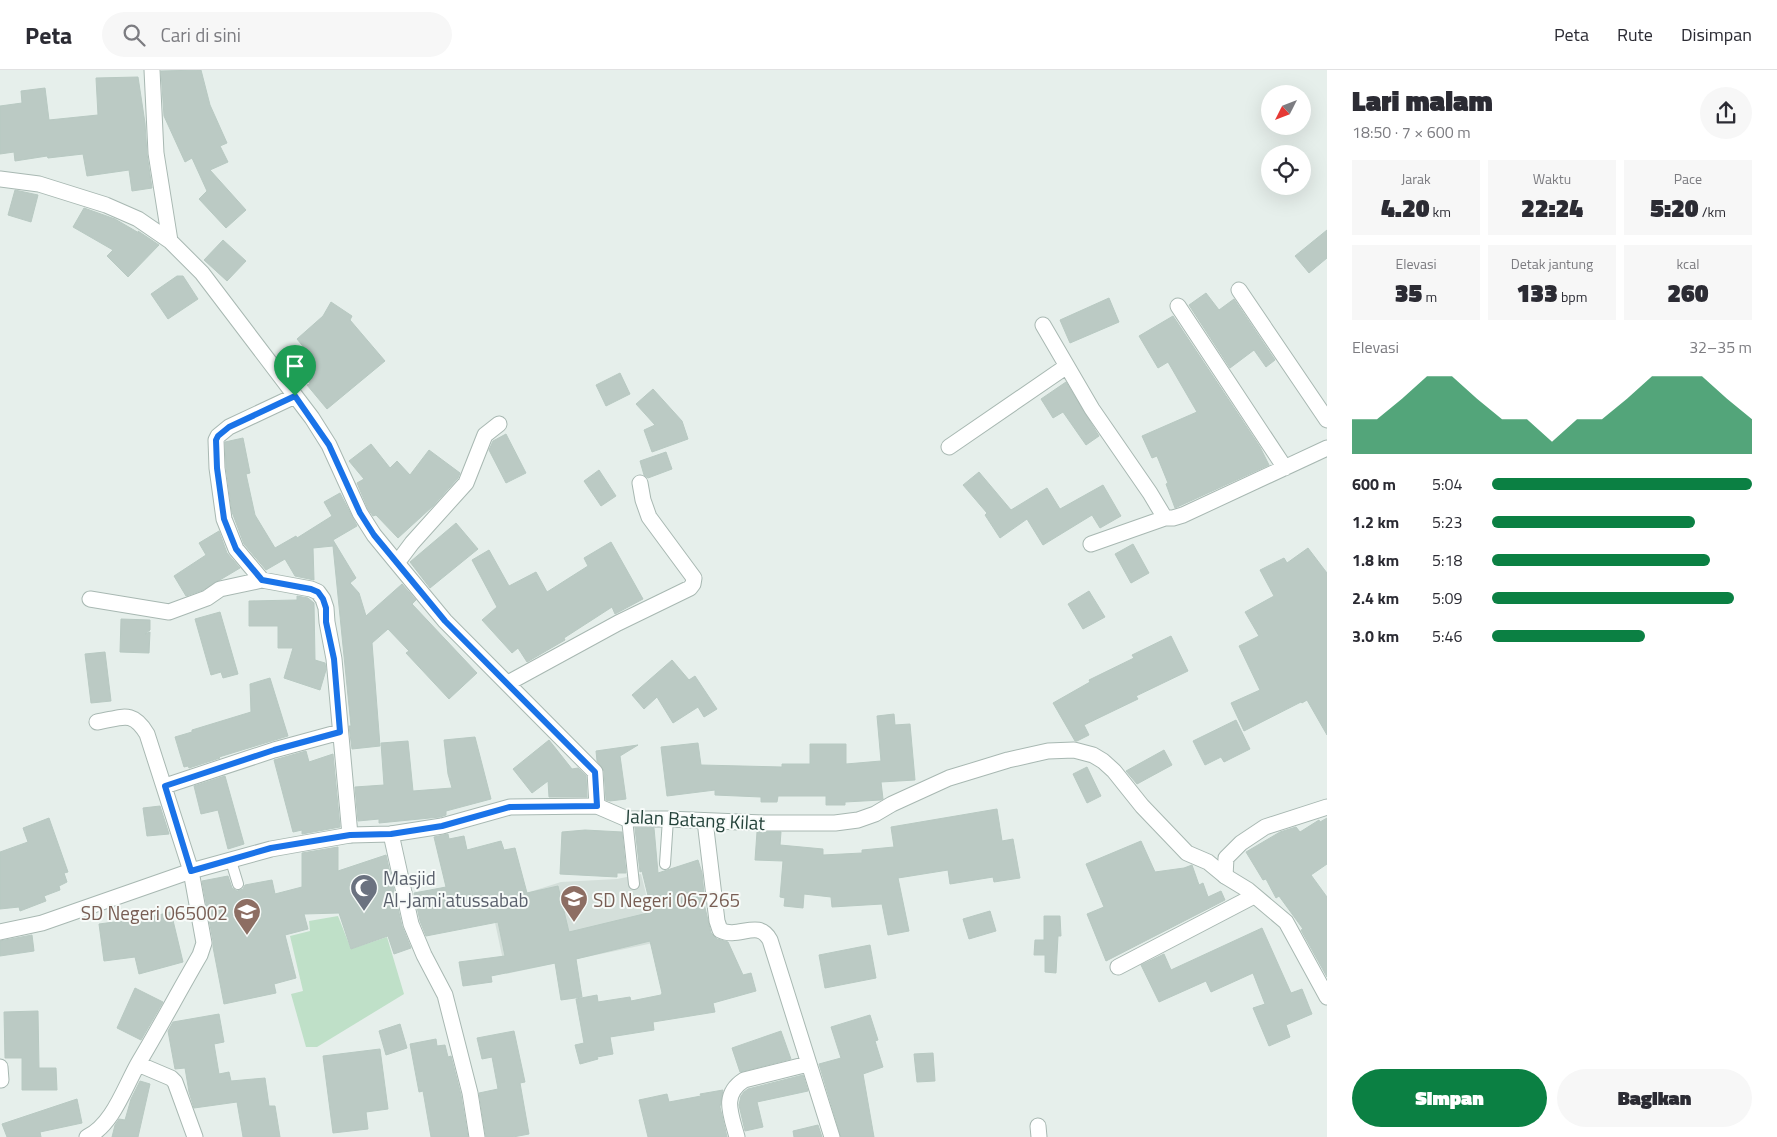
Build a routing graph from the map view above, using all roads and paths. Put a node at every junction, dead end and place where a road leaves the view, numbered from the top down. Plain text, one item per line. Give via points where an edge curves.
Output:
1 (152, 70) edge
2 (0, 179) edge
3 (170, 241) junction
4 (1239, 290) dead end
5 (1178, 306) dead end
6 (1043, 325) dead end
7 (1067, 366) junction
8 (295, 396) junction
9 (1327, 420) edge
10 (499, 424) dead end
11 (949, 447) dead end
12 (1327, 448) edge
13 (1285, 468) junction
14 (640, 483) dead end
15 (1165, 518) junction
16 (1090, 544) dead end
17 (397, 563) junction
18 (262, 580) junction
19 (90, 599) dead end
20 (508, 683) junction
21 (97, 722) dead end
22 (340, 732) junction
23 (165, 786) junction
24 (597, 806) junction
25 (1327, 807) edge
26 (668, 818) junction
27 (627, 819) junction
28 (705, 821) junction
29 (391, 834) junction
30 (350, 835) junction
31 (231, 861) junction
32 (665, 864) dead end
33 (191, 871) junction
34 (1225, 876) junction
35 (238, 884) dead end
36 (634, 884) dead end
37 (1254, 896) junction
38 (0, 932) edge
39 (1118, 968) dead end
40 (1326, 994) edge
41 (138, 1064) junction
42 (808, 1064) junction
43 (86, 1137) edge
44 (195, 1137) edge
45 (477, 1137) edge
46 (737, 1137) edge
47 (832, 1137) edge

1 - 3 street via 156,153
2 - 3 street via 39,184 106,204 138,219
3 - 8 street via 202,273
4 - 9 street
5 - 13 street
6 - 7 street
7 - 11 street
7 - 15 street
8 - 17 street via 329,445 360,513
8 - 18 street via 229,427 216,440 224,519 236,549
10 - 17 street via 485,435 466,483
12 - 13 street
13 - 15 street via 1184,515
14 - 20 street via 649,517 694,578 693,584
15 - 16 street
17 - 20 street via 445,621
18 - 19 street via 220,589 207,598 169,612
18 - 22 street via 311,589 323,599 334,659
20 - 24 street via 595,772
21 - 23 street via 131,717 140,721
22 - 23 street
22 - 30 street
23 - 33 street
24 - 27 street, Jalan Batang Kilat
24 - 29 street, Jalan Batang Kilat via 510,807 442,826
25 - 34 street via 1265,827 1241,842 1226,858
26 - 27 street, Jalan Batang Kilat
26 - 28 street, Jalan Batang Kilat
26 - 32 lane
27 - 36 lane
28 - 34 street, Jalan Batang Kilat via 807,824 858,820 949,778 1048,750 1074,750 1094,754 1103,761 1187,853 1208,862
28 - 42 street via 720,930 727,934 759,929 766,933
29 - 30 street, Jalan Batang Kilat
29 - 45 street via 411,924 446,995 470,1092
30 - 31 street, Jalan Batang Kilat via 271,848
31 - 33 street, Jalan Batang Kilat
31 - 35 lane
33 - 38 street, Jalan Batang Kilat via 42,923
33 - 41 street via 204,943
34 - 37 street, Jalan Batang Kilat
37 - 39 street
37 - 40 street, Jalan Batang Kilat via 1286,922
41 - 43 street via 104,1123
41 - 44 street via 175,1082
42 - 46 street via 744,1080 736,1085 728,1103
42 - 47 street

